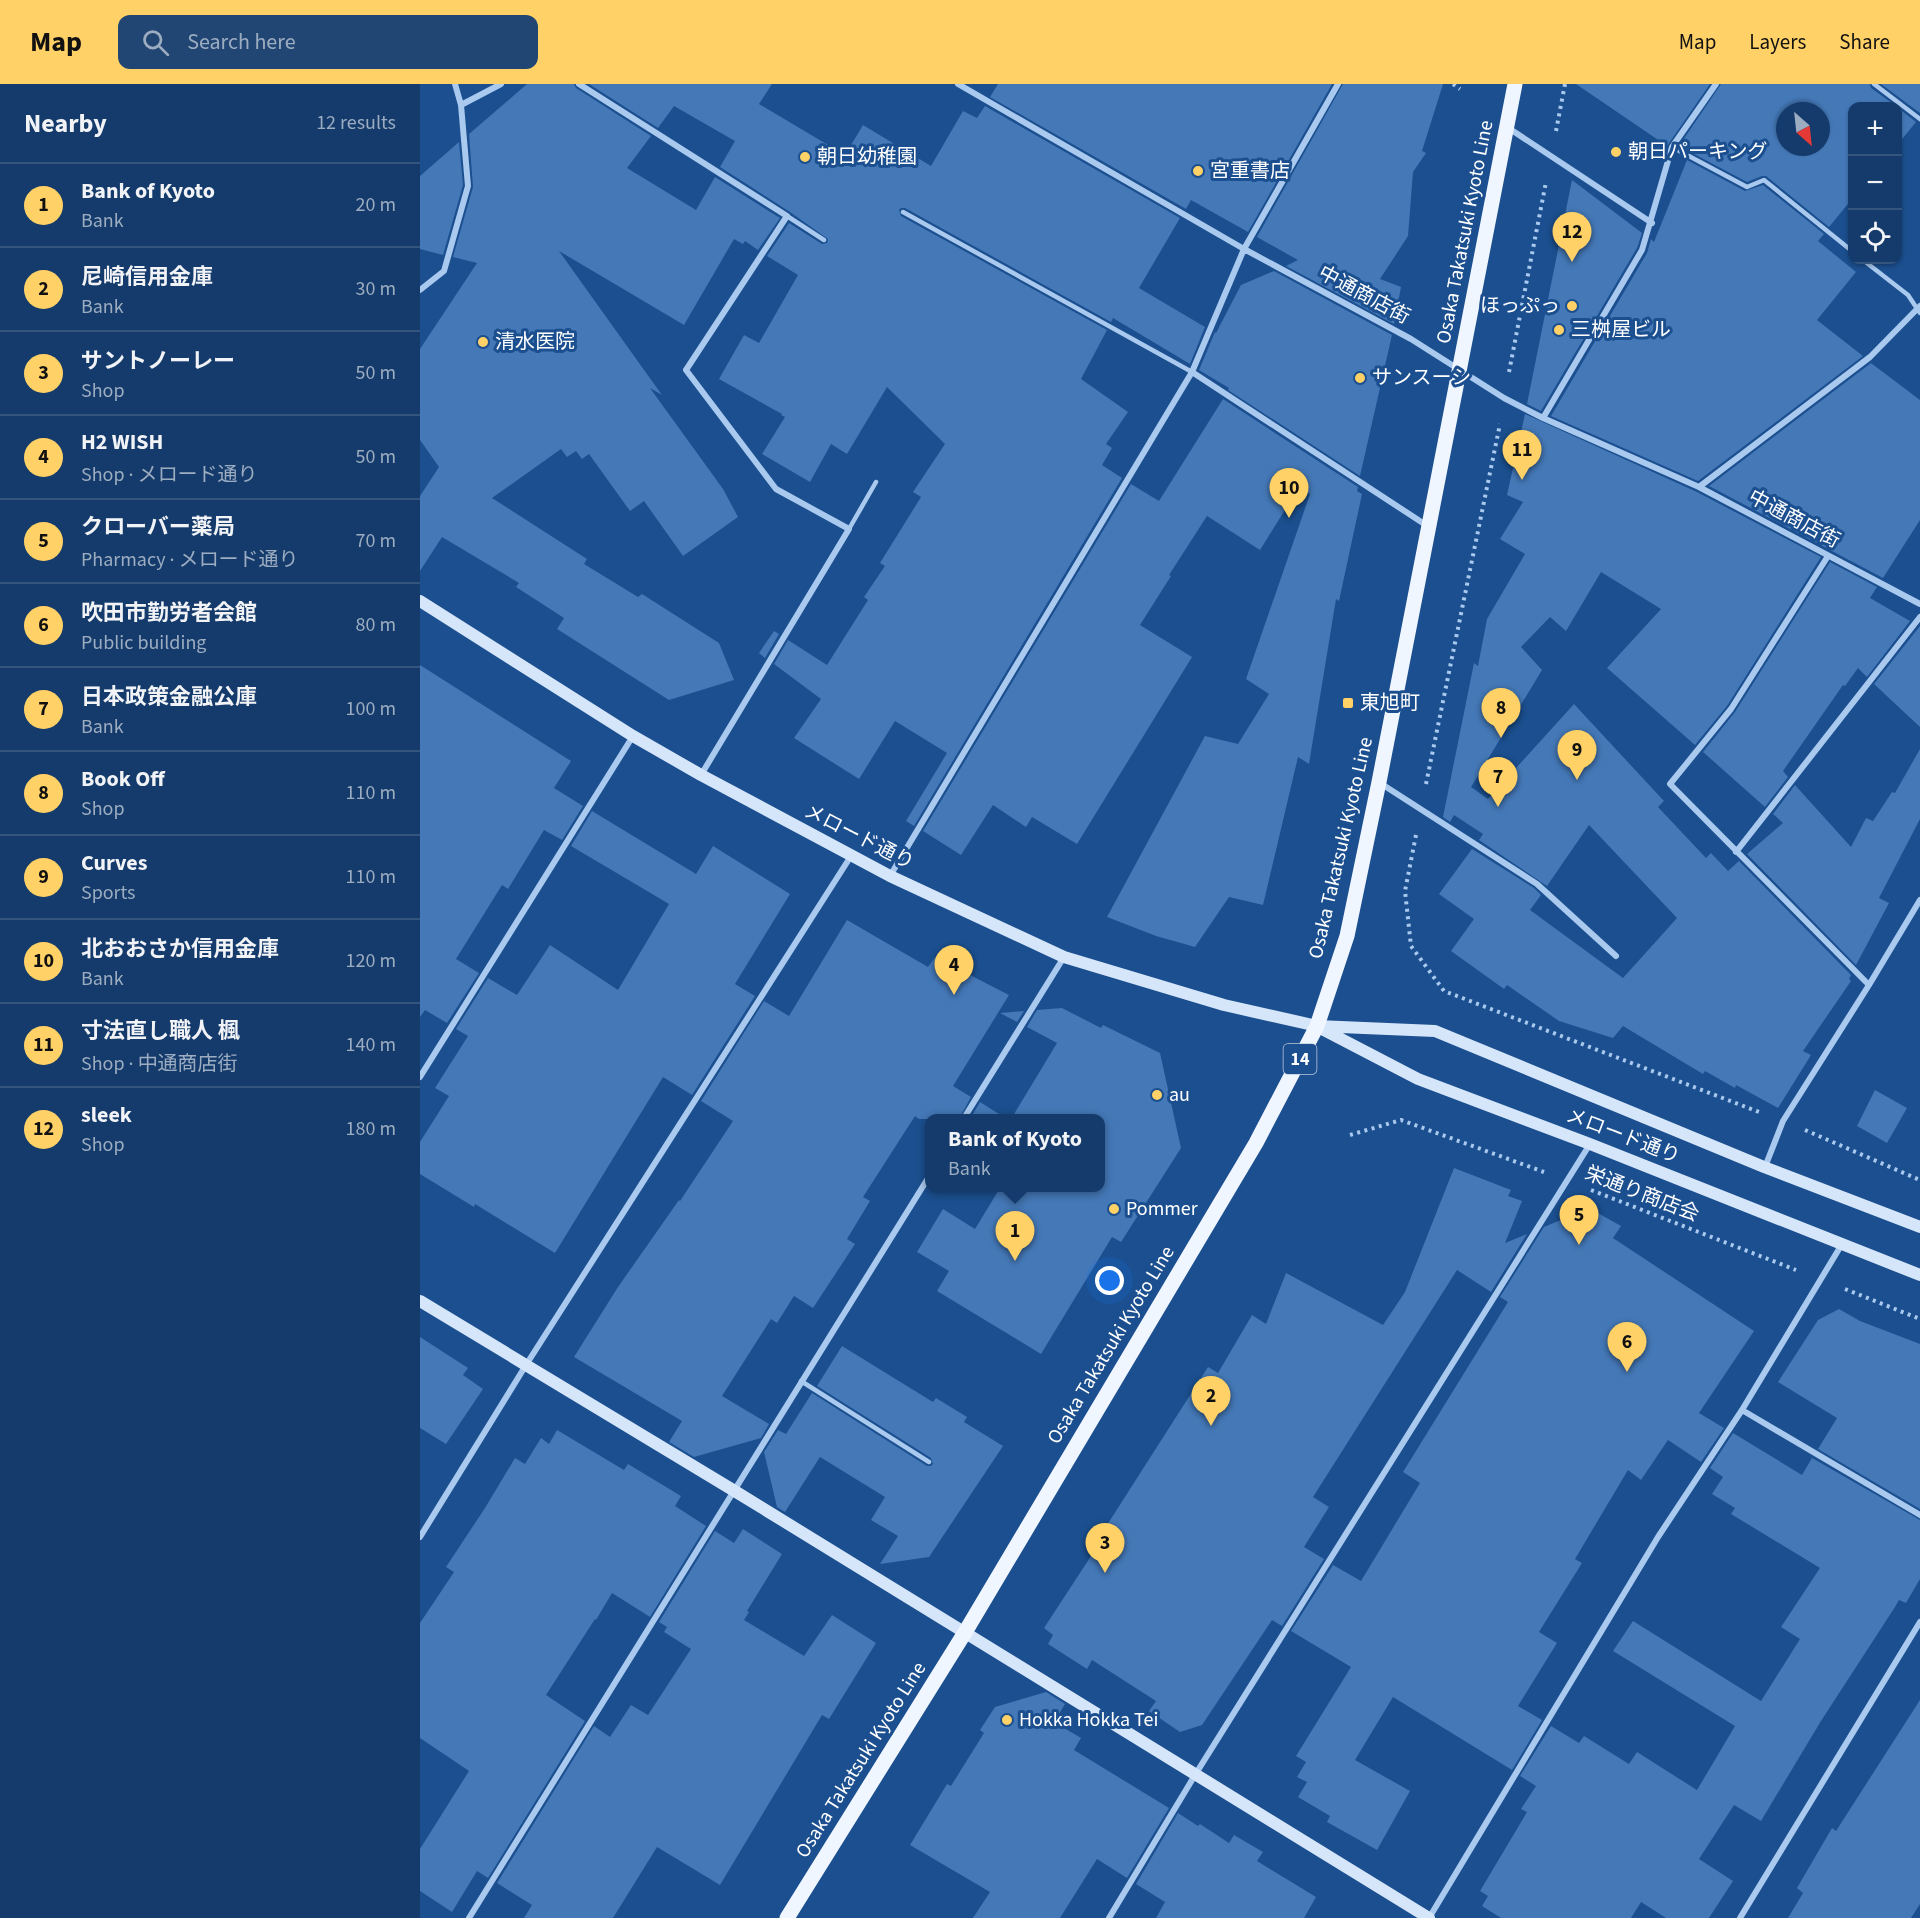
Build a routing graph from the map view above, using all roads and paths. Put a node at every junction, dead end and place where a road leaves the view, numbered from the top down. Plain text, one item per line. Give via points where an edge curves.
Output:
1 (454, 84) edge
2 (501, 84) edge
3 (579, 84) edge
4 (958, 84) edge
5 (978, 84) edge
6 (1338, 84) edge
7 (1453, 84) edge
8 (1515, 84) edge
9 (1565, 84) edge
10 (1716, 84) edge
11 (1874, 84) edge
12 (1460, 89) dead end
13 (973, 92) junction
14 (461, 105) junction
15 (1920, 119) edge
16 (1507, 127) junction
17 (1672, 147) junction
18 (1551, 156) junction
19 (903, 212) dead end
20 (787, 216) junction
21 (1652, 223) junction
22 (824, 240) dead end
23 (1848, 248) edge
24 (1244, 249) junction
25 (1868, 264) edge
26 (420, 290) edge
27 (1919, 310) edge
28 (1459, 370) junction
29 (1192, 372) junction
30 (1504, 398) junction
31 (1543, 418) junction
32 (876, 482) dead end
33 (1699, 487) junction
34 (1429, 528) junction
35 (849, 529) junction
36 (1828, 556) junction
37 (420, 600) edge
38 (1920, 604) edge
39 (1920, 616) edge
40 (633, 736) junction
41 (701, 775) junction
42 (1379, 782) junction
43 (1421, 810) junction
44 (1737, 852) junction
45 (851, 856) junction
46 (890, 876) junction
47 (1920, 900) edge
48 (1616, 956) dead end
49 (1064, 957) junction
50 (1869, 985) junction
51 (1317, 1026) junction
52 (420, 1077) edge
53 (967, 1114) edge
54 (1783, 1121) junction
55 (1350, 1135) dead end
56 (1590, 1144) junction
57 (1764, 1167) junction
58 (1920, 1180) edge
59 (1567, 1181) junction
60 (925, 1182) edge
61 (1920, 1227) edge
62 (1842, 1243) junction
63 (1920, 1275) edge
64 (1820, 1279) junction
65 (420, 1300) edge
66 (1920, 1319) edge
67 (526, 1365) junction
68 (801, 1381) junction
69 (1742, 1410) junction
70 (929, 1462) dead end
71 (733, 1490) junction
72 (1920, 1515) edge
73 (420, 1537) edge
74 (1920, 1622) edge
75 (964, 1634) junction
76 (1195, 1775) junction
77 (469, 1918) edge
78 (787, 1918) edge
79 (1109, 1918) edge
80 (1429, 1918) edge
81 (1740, 1918) edge

1 - 14 street
2 - 14 street
3 - 20 street
4 - 13 street, 中通商店街
5 - 13 street
6 - 24 street
7 - 12 path
8 - 16 main road, Osaka Takatsuki Kyoto Line / 14
9 - 18 path
10 - 17 street
11 - 15 lane
13 - 24 street, 中通商店街
14 - 26 street via 468,186 444,271
16 - 18 street
16 - 28 main road, Osaka Takatsuki Kyoto Line / 14
17 - 21 street
17 - 23 lane via 1747,187 1764,180
18 - 21 street
18 - 30 path
19 - 29 lane
20 - 22 lane
20 - 35 street via 686,370 776,489
21 - 31 street via 1642,250
24 - 28 street, 中通商店街 via 1411,339
24 - 29 street
25 - 27 lane via 1908,295
27 - 33 street via 1870,357
28 - 30 street, 中通商店街
28 - 34 main road, Osaka Takatsuki Kyoto Line / 14
29 - 34 street
29 - 46 street
30 - 31 street, 中通商店街
30 - 43 path
31 - 33 street, 中通商店街
32 - 35 lane
33 - 36 street, 中通商店街
34 - 42 main road, Osaka Takatsuki Kyoto Line / 14
35 - 41 street
36 - 38 street, 中通商店街
36 - 44 street via 1731,709 1670,784
37 - 40 street, メロード通り
39 - 44 street
40 - 41 street, メロード通り
40 - 52 street
41 - 45 street, メロード通り
42 - 43 street
42 - 51 main road, Osaka Takatsuki Kyoto Line / 14 via 1347,936
43 - 48 street via 1537,884
43 - 54 path via 1405,891 1411,946 1444,992
44 - 50 street
45 - 46 street, メロード通り
45 - 67 street
46 - 49 street, メロード通り
47 - 50 street
49 - 51 street, メロード通り via 1224,1005
49 - 53 street
50 - 54 street
51 - 56 street, メロード通り via 1418,1079
51 - 57 street, メロード通り via 1435,1031
51 - 75 main road, Osaka Takatsuki Kyoto Line / 14 via 1256,1143
54 - 57 street
54 - 58 path
55 - 59 path, 栄通り商店会 via 1401,1120
56 - 59 street
56 - 62 street, メロード通り
57 - 61 street, メロード通り
59 - 64 path, 栄通り商店会
59 - 76 street
60 - 68 street
62 - 63 street, メロード通り
62 - 64 street
64 - 66 path, 栄通り商店会
64 - 69 street
65 - 67 street
67 - 71 street
67 - 73 street
68 - 70 lane
68 - 71 street
69 - 72 street
69 - 80 street via 1658,1537
71 - 75 street
71 - 77 street
74 - 81 street
75 - 76 street
75 - 78 main road, Osaka Takatsuki Kyoto Line / 14
76 - 79 street
76 - 80 street

